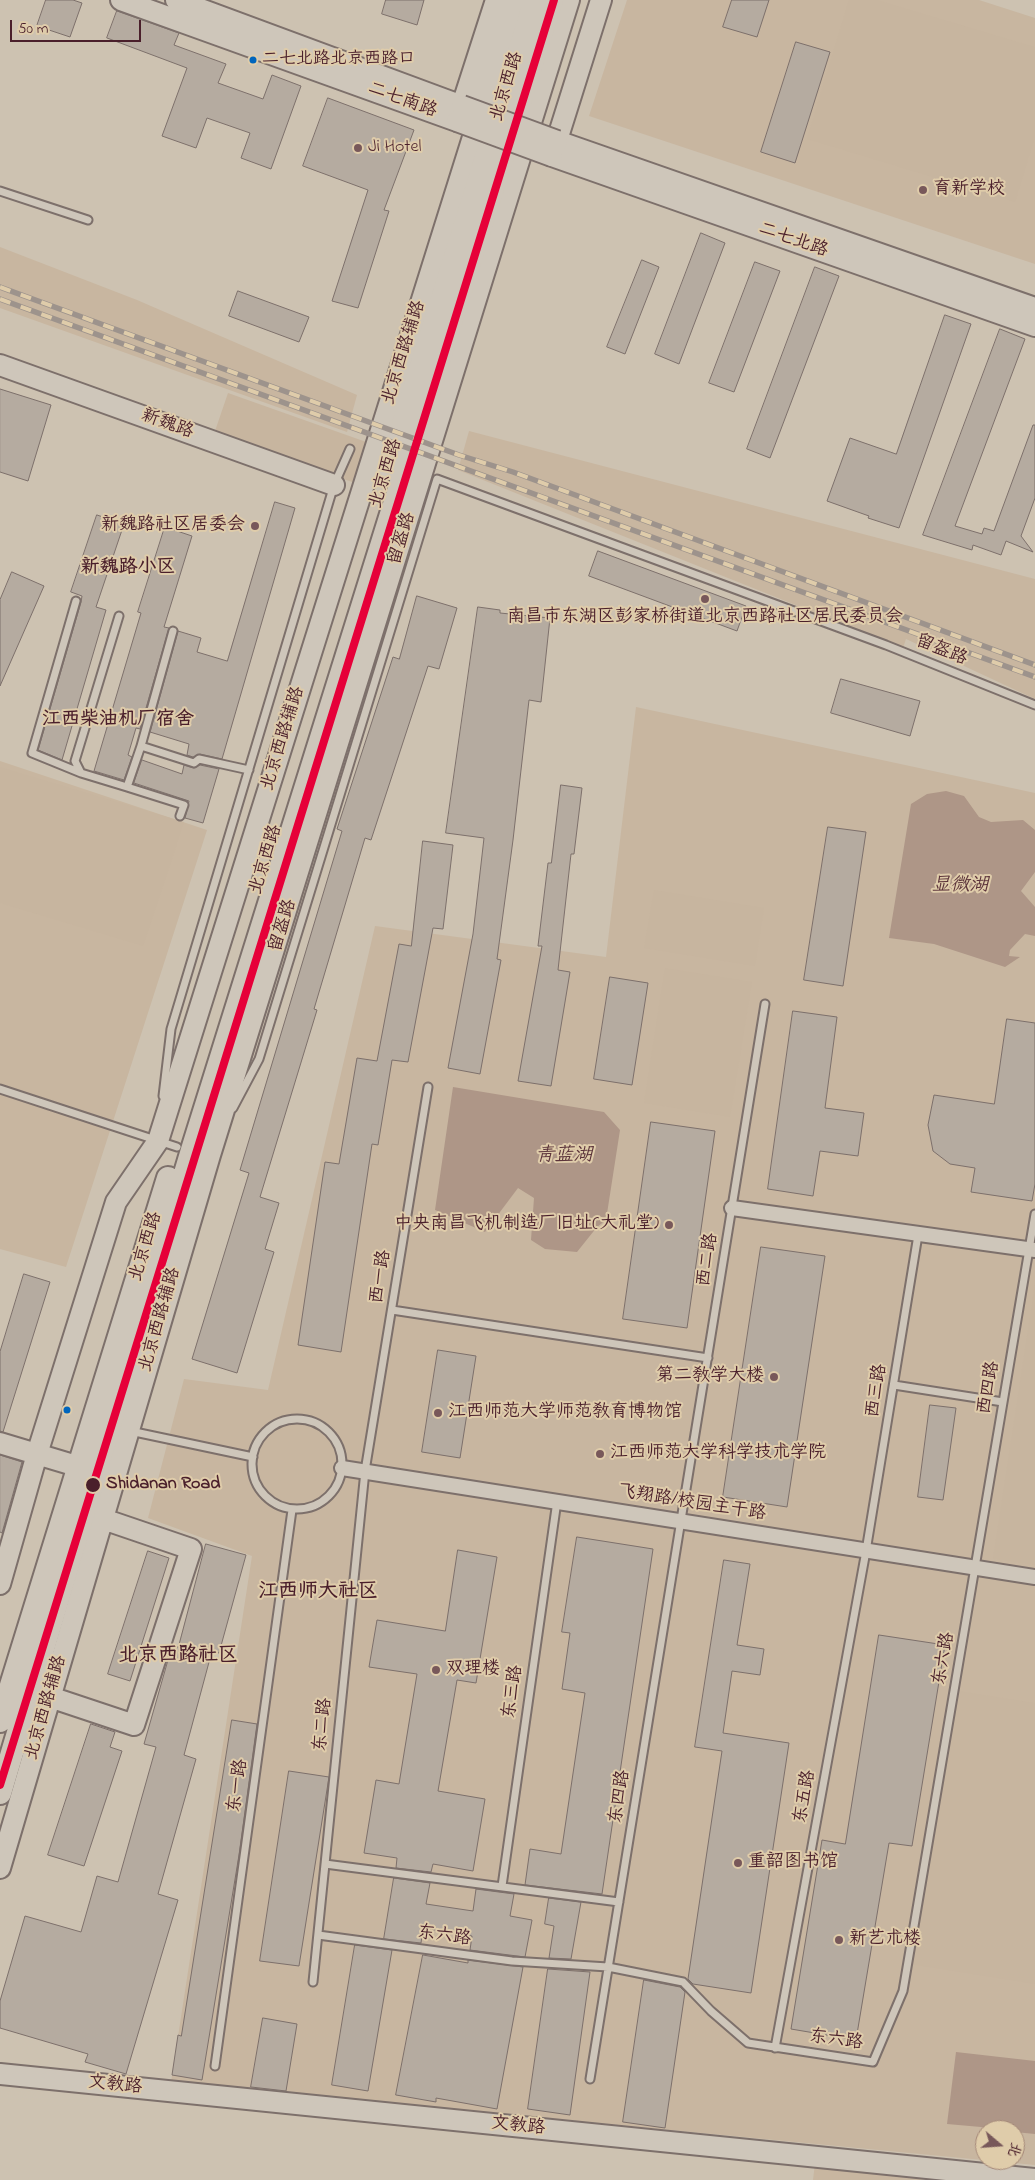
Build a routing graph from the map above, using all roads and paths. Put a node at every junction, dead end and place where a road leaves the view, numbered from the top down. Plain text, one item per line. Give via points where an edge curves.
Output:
1 (121, 0) edge
2 (176, 0) edge
3 (496, 0) edge
4 (516, 0) edge
5 (535, 0) edge
6 (552, 0) edge
7 (569, 0) edge
8 (601, 0) edge
9 (459, 114) junction
10 (554, 149) junction
11 (0, 191) edge
12 (88, 220) dead end
13 (1035, 308) edge
14 (1035, 326) edge
15 (0, 365) edge
16 (350, 449) dead end
17 (334, 485) junction
18 (76, 601) dead end
19 (119, 616) dead end
20 (173, 631) dead end
21 (1035, 706) edge
22 (141, 746) junction
23 (249, 770) junction
24 (81, 773) junction
25 (127, 787) junction
26 (180, 816) dead end
27 (766, 1004) dead end
28 (428, 1087) dead end
29 (0, 1089) edge
30 (168, 1144) junction
31 (210, 1155) junction
32 (732, 1208) junction
33 (1035, 1214) edge
34 (918, 1235) junction
35 (1032, 1250) edge
36 (392, 1310) junction
37 (708, 1358) junction
38 (894, 1386) junction
39 (1003, 1402) junction
40 (119, 1429) junction
41 (0, 1443) edge
42 (37, 1454) junction
43 (252, 1457) junction
44 (80, 1467) junction
45 (342, 1468) junction
46 (365, 1471) junction
47 (557, 1501) junction
48 (292, 1510) junction
49 (103, 1518) junction
50 (681, 1521) junction
51 (866, 1551) junction
52 (976, 1568) junction
53 (1035, 1577) edge
54 (0, 1584) edge
55 (50, 1697) junction
56 (0, 1721) edge
57 (0, 1794) edge
58 (325, 1864) junction
59 (0, 1868) edge
60 (502, 1886) junction
61 (619, 1902) junction
62 (318, 1935) junction
63 (608, 1967) junction
64 (313, 1982) dead end
65 (775, 2048) junction
66 (215, 2066) dead end
67 (0, 2074) edge
68 (590, 2079) dead end
69 (1035, 2180) edge

1 - 9 main road, 二七南路
2 - 9 main road, 二七南路
3 - 9 main road
4 - 30 main road, 北京西路辅路
5 - 30 main road, 北京西路
6 - 40 main road, 北京西路 via 192,1150
7 - 31 main road, 北京西路辅路
8 - 10 main road
9 - 10 main road, bridge
10 - 13 main road, 二七北路
10 - 14 main road, 二七北路
11 - 12 lane
15 - 17 main road, 新魏路
16 - 17 lane
17 - 23 lane
18 - 24 lane via 32,753
19 - 24 lane via 75,761
20 - 22 lane
21 - 31 lane, 留盔路 via 886,645 437,479 259,1059
22 - 23 lane via 194,763 199,759
22 - 25 lane
23 - 30 lane via 171,1029
24 - 25 lane
25 - 26 lane via 184,805
27 - 32 lane, 西二路
28 - 36 lane, 西一路
29 - 30 lane
30 - 42 main road, 北京西路辅路 via 116,1202
30 - 44 main road, 北京西路
31 - 40 main road, 北京西路辅路
32 - 34 street
32 - 37 lane, 西二路
33 - 35 lane, 西四路
34 - 35 street
34 - 38 lane, 西三路
35 - 39 lane, 西四路
36 - 37 lane
36 - 46 lane, 西一路
37 - 50 lane, 西二路
38 - 39 lane
38 - 51 lane, 西三路
39 - 52 lane, 西四路
40 - 43 lane
40 - 49 main road, 北京西路辅路
40 - 57 main road, 北京西路
41 - 42 main road
42 - 44 main road
42 - 54 main road, 北京西路辅路
43 - 45 lane via 267,1430 280,1422 295,1419 310,1421 324,1428 341,1453
43 - 48 lane via 257,1486 278,1506
44 - 56 main road, 北京西路
45 - 46 street, 飞翔路/校园主干路
45 - 48 lane via 339,1482 326,1499 306,1509
46 - 47 street, 飞翔路/校园主干路
46 - 58 lane, 东二路
47 - 50 street, 飞翔路/校园主干路
47 - 60 lane, 东三路
48 - 66 lane, 东一路
49 - 55 main road, 北京西路辅路
49 - 55 main road via 191,1549 134,1725
50 - 51 street, 飞翔路/校园主干路
50 - 61 lane, 东四路
51 - 52 street, 飞翔路/校园主干路
51 - 65 lane, 东五路
52 - 53 street, 飞翔路/校园主干路
52 - 65 lane, 东六路 via 902,1991 872,2062
55 - 59 main road, 北京西路辅路
58 - 60 lane
58 - 62 lane, 东二路
60 - 61 lane
61 - 63 lane, 东四路
62 - 63 lane, 东六路 via 512,1961
62 - 64 lane, 东二路
63 - 65 lane, 东六路 via 683,1982 748,2042
63 - 68 lane, 东四路
67 - 69 main road, 文教路

